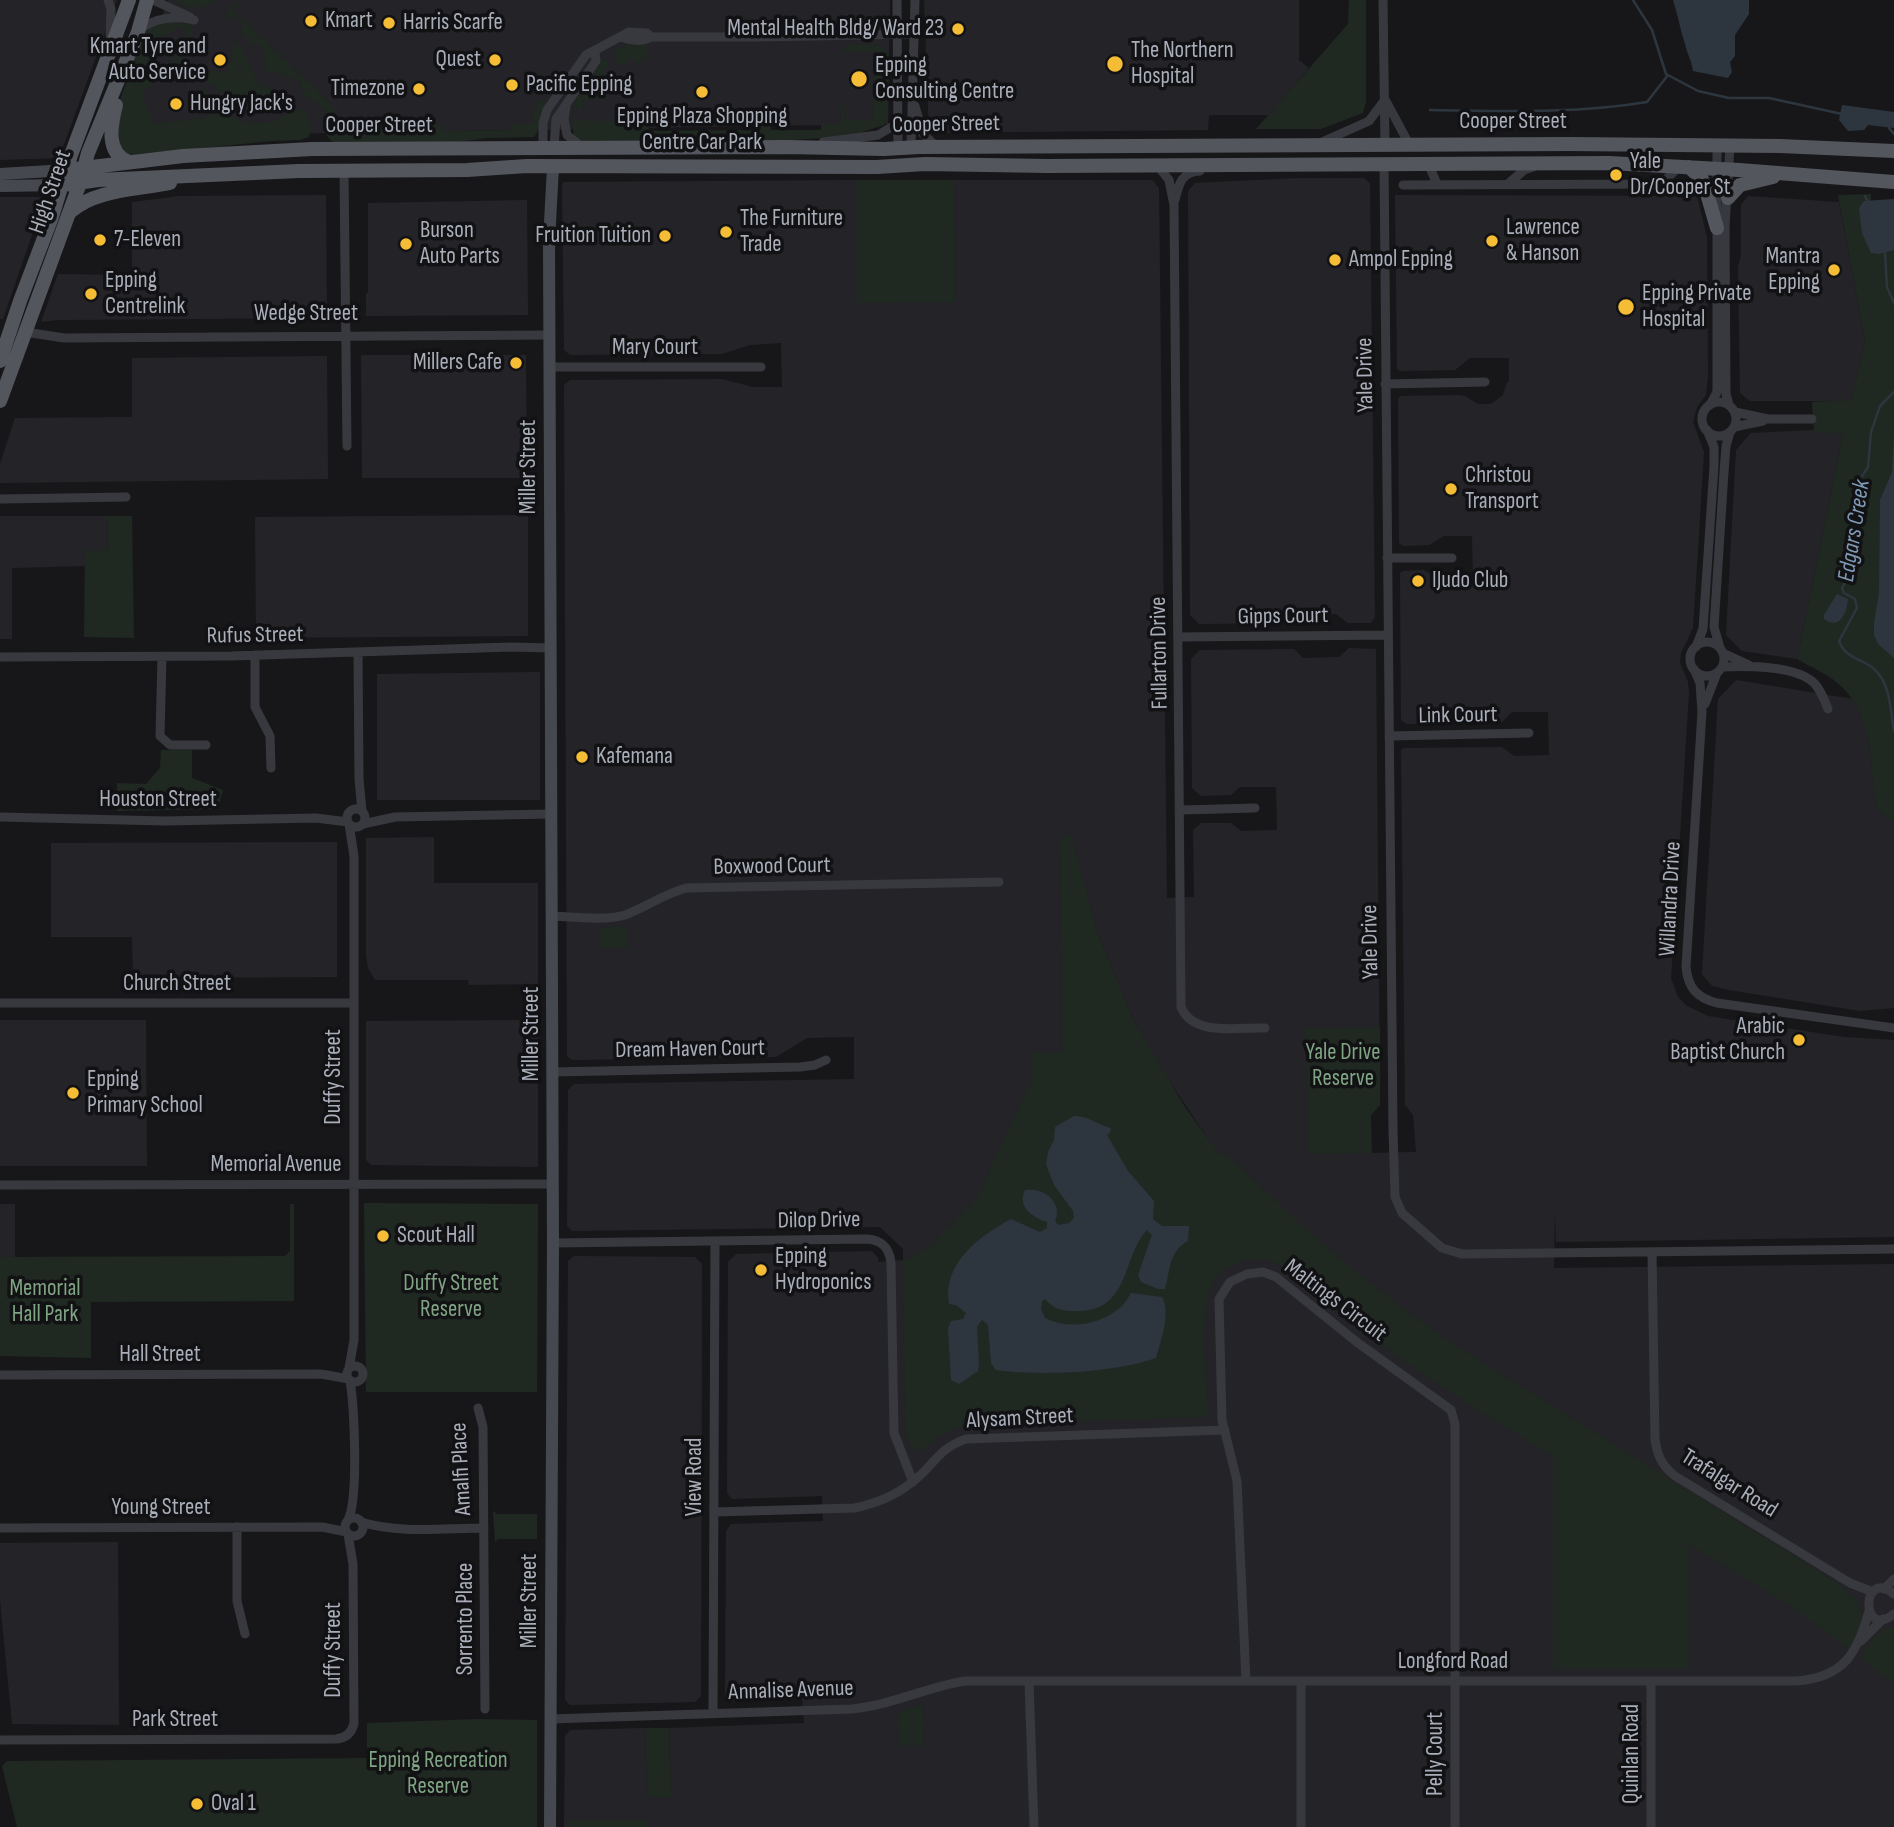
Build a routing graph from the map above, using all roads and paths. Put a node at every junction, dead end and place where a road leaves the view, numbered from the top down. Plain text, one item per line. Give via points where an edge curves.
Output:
1 (108, 0) edge
2 (130, 0) edge
3 (170, 0) edge
4 (897, 0) edge
5 (915, 0) edge
6 (1383, 0) edge
7 (151, 2) edge
8 (174, 10) junction
9 (138, 32) junction
10 (897, 34) junction
11 (915, 34) junction
12 (595, 52) junction
13 (110, 53) junction
14 (124, 69) junction
15 (912, 98) junction
16 (1385, 100) junction
17 (567, 105) junction
18 (898, 123) junction
19 (1318, 145) junction
20 (1385, 145) junction
21 (1409, 145) junction
22 (1170, 146) junction
23 (1723, 146) junction
24 (787, 147) junction
25 (940, 147) junction
26 (548, 148) junction
27 (584, 148) junction
28 (905, 148) junction
29 (312, 149) junction
30 (1894, 151) edge
31 (129, 162) junction
32 (1384, 162) junction
33 (1290, 163) junction
34 (1428, 163) junction
35 (1594, 163) junction
36 (1155, 164) junction
37 (1191, 164) junction
38 (905, 165) junction
39 (84, 167) junction
40 (548, 167) junction
41 (1684, 167) junction
42 (1723, 169) junction
43 (67, 170) junction
44 (344, 171) junction
45 (0, 174) edge
46 (205, 174) junction
47 (1788, 174) junction
48 (1894, 182) edge
49 (80, 183) junction
50 (1437, 184) junction
51 (1508, 184) junction
52 (63, 185) junction
53 (1403, 185) dead end
54 (0, 186) edge
55 (1728, 198) junction
56 (1174, 205) junction
57 (68, 213) junction
58 (1717, 228) junction
59 (549, 335) junction
60 (346, 336) junction
61 (13, 338) edge
62 (0, 361) edge
63 (549, 367) junction
64 (761, 367) dead end
65 (1485, 382) dead end
66 (1385, 384) junction
67 (0, 401) edge
68 (1710, 405) junction
69 (1732, 408) junction
70 (1769, 419) junction
71 (1812, 419) dead end
72 (1707, 430) junction
73 (1732, 430) junction
74 (346, 446) dead end
75 (127, 497) dead end
76 (0, 499) edge
77 (1387, 558) junction
78 (1452, 558) dead end
79 (1388, 635) junction
80 (1179, 638) junction
81 (551, 645) junction
82 (1696, 647) junction
83 (1722, 651) junction
84 (358, 653) junction
85 (255, 655) junction
86 (0, 657) edge
87 (162, 657) junction
88 (1751, 666) junction
89 (1694, 669) junction
90 (1719, 670) junction
91 (1829, 709) dead end
92 (1702, 712) junction
93 (1529, 733) dead end
94 (1389, 736) junction
95 (206, 745) dead end
96 (271, 768) dead end
97 (1255, 808) dead end
98 (1181, 810) junction
99 (357, 811) junction
100 (551, 814) junction
101 (0, 817) edge
102 (395, 817) junction
103 (316, 818) junction
104 (349, 823) junction
105 (363, 825) junction
106 (354, 856) junction
107 (999, 883) dead end
108 (552, 916) junction
109 (0, 1003) edge
110 (353, 1003) junction
111 (1894, 1023) edge
112 (1867, 1026) junction
113 (1265, 1028) dead end
114 (1894, 1028) edge
115 (826, 1060) dead end
116 (552, 1072) junction
117 (353, 1184) junction
118 (553, 1184) junction
119 (0, 1185) edge
120 (715, 1241) junction
121 (553, 1243) junction
122 (1894, 1250) edge
123 (1652, 1252) junction
124 (354, 1340) junction
125 (361, 1368) junction
126 (349, 1374) junction
127 (0, 1375) edge
128 (361, 1379) junction
129 (478, 1408) dead end
130 (354, 1412) junction
131 (1224, 1430) junction
132 (913, 1482) junction
133 (354, 1494) junction
134 (714, 1512) junction
135 (348, 1521) junction
136 (360, 1521) junction
137 (237, 1527) junction
138 (321, 1527) junction
139 (384, 1527) junction
140 (0, 1528) edge
141 (484, 1528) junction
142 (354, 1533) junction
143 (1894, 1579) edge
144 (1850, 1583) junction
145 (1884, 1589) junction
146 (1873, 1592) junction
147 (1894, 1594) edge
148 (1868, 1608) junction
149 (1889, 1618) edge
150 (245, 1634) dead end
151 (1861, 1641) junction
152 (1029, 1681) junction
153 (1246, 1681) junction
154 (1301, 1681) junction
155 (1455, 1682) junction
156 (1651, 1682) junction
157 (485, 1709) dead end
158 (713, 1713) junction
159 (551, 1719) junction
160 (349, 1734) joint
161 (0, 1740) edge
162 (550, 1827) edge
163 (1034, 1827) edge
164 (1301, 1827) edge
165 (1455, 1827) edge
166 (1651, 1827) edge

1 - 13 street
2 - 7 street
2 - 13 main road, High Street
3 - 8 street
4 - 10 street
5 - 11 street
6 - 16 street
7 - 8 street
7 - 9 main road, High Street
8 - 9 street via 194,20 153,22
9 - 14 main road, High Street
10 - 11 street
10 - 12 street via 621,37
10 - 18 street
11 - 15 street
12 - 17 street via 596,61
12 - 26 street via 586,55 544,116
13 - 43 main road, High Street
14 - 31 main road via 110,133 120,158
14 - 39 main road, High Street
15 - 25 street via 923,134
15 - 28 street
16 - 19 street via 1369,121
16 - 20 street
16 - 21 street
17 - 26 street via 556,119
17 - 27 street via 567,135
18 - 24 street via 869,137
18 - 28 street
19 - 20 main road, Cooper Street
19 - 22 main road, Cooper Street
20 - 21 main road, Cooper Street
20 - 32 main road
21 - 23 main road, Cooper Street
22 - 25 main road, Cooper Street
22 - 37 main road
23 - 30 main road, Cooper Street
23 - 42 street
24 - 27 main road, Cooper Street
24 - 28 main road, Cooper Street
25 - 28 main road, Cooper Street
26 - 27 main road, Cooper Street
26 - 29 main road, Cooper Street
26 - 40 main road
28 - 38 main road
29 - 31 main road, Cooper Street
29 - 44 main road via 316,158
31 - 39 main road, Cooper Street
32 - 33 main road, Cooper Street
32 - 34 main road, Cooper Street
32 - 66 street, Yale Drive
33 - 37 main road, Cooper Street
33 - 56 street, Fullarton Drive via 1253,171 1190,172 1180,182
34 - 35 main road, Cooper Street
34 - 50 street
35 - 41 main road, Cooper Street
35 - 51 street, Cooper Street via 1530,168
36 - 37 main road, Cooper Street
36 - 38 main road, Cooper Street
36 - 56 street, Fullarton Drive via 1169,180
38 - 40 main road, Cooper Street
39 - 43 main road, Cooper Street
39 - 49 main road, High Street
40 - 44 main road, Cooper Street
40 - 59 street, Miller Street
41 - 42 main road, Cooper Street
41 - 51 street, Cooper Street via 1656,184
41 - 58 main road via 1703,181
42 - 47 main road, Cooper Street
42 - 55 street
42 - 58 street
43 - 45 street, Cooper Street
43 - 52 main road, High Street
44 - 46 main road, Cooper Street
44 - 60 street
46 - 49 main road, Cooper Street
46 - 57 main road via 83,202
47 - 48 main road, Cooper Street
47 - 55 main road via 1740,185
49 - 52 main road, Cooper Street
49 - 57 main road, High Street
50 - 51 street, Cooper Street
50 - 53 street, Cooper Street
52 - 54 street, Cooper Street
52 - 61 main road, High Street
55 - 69 street via 1724,298 1727,394
56 - 80 street, Fullarton Drive
57 - 61 main road, High Street
58 - 68 street via 1717,392
59 - 60 street, Wedge Street
59 - 63 street, Miller Street
60 - 61 street, Wedge Street
60 - 74 street
61 - 62 main road, High Street
61 - 67 main road, High Street
63 - 64 street, Mary Court
63 - 81 street, Miller Street
65 - 66 street
66 - 77 street, Yale Drive
68 - 69 street via 1719,402
68 - 72 street via 1702,420
69 - 70 street
69 - 73 street via 1736,422
70 - 71 street
70 - 73 street
72 - 73 street via 1716,436
72 - 82 street via 1714,447 1714,466 1703,628
73 - 83 street via 1725,459 1714,627
75 - 76 street
77 - 78 street
77 - 79 street, Yale Drive
79 - 80 street, Gipps Court
79 - 94 street, Yale Drive
80 - 98 street, Fullarton Drive
81 - 84 street, Rufus Street
81 - 100 street, Miller Street
82 - 83 street via 1711,642
82 - 89 street via 1691,655
83 - 88 street
83 - 90 street
84 - 85 street, Rufus Street
84 - 99 street
85 - 87 street, Rufus Street
85 - 96 street via 255,707 270,736
86 - 87 street, Rufus Street
87 - 95 street via 160,736 170,745
88 - 90 street
88 - 91 street via 1799,674 1821,692
89 - 90 street via 1707,676
89 - 92 street, Willandra Drive
90 - 92 street, Willandra Drive
92 - 112 street, Willandra Drive via 1686,967 1691,988 1707,1000
93 - 94 street, Link Court
94 - 123 street, Yale Drive via 1393,1130 1402,1213 1443,1248 1462,1254
97 - 98 street
98 - 113 street, Fullarton Drive via 1181,1007 1185,1016 1200,1026
99 - 102 street, Houston Street
99 - 103 street, Houston Street
99 - 104 street via 347,817
99 - 105 street via 366,820
100 - 102 street, Houston Street
100 - 108 street, Miller Street
101 - 103 street, Houston Street
102 - 105 street, Houston Street
103 - 104 street, Houston Street
104 - 105 street
104 - 106 street, Duffy Street
105 - 106 street, Duffy Street
106 - 110 street, Duffy Street
107 - 108 street, Boxwood Court via 686,888 625,915
108 - 116 street, Miller Street
109 - 110 street, Church Street
110 - 117 street, Duffy Street
111 - 112 street, Willandra Drive
112 - 114 street, Willandra Drive
115 - 116 street, Dream Haven Court via 800,1067
116 - 118 street, Miller Street
117 - 118 street, Memorial Avenue
117 - 119 street, Memorial Avenue
117 - 124 street, Duffy Street
118 - 121 street, Miller Street
120 - 121 street, Dilop Drive
120 - 132 street, Dilop Drive via 867,1239 888,1249 894,1433
120 - 134 street, View Road
121 - 159 street, Miller Street
122 - 123 street, Yale Drive
123 - 144 street, Trafalgar Road via 1654,1439 1663,1464 1675,1476
124 - 125 street, Duffy Street
124 - 126 street, Duffy Street
125 - 126 street via 356,1366
125 - 128 street
126 - 127 street, Hall Street
126 - 128 street via 356,1382
126 - 130 street, Duffy Street
128 - 130 street, Duffy Street
129 - 141 street, Amalfi Place via 483,1427
130 - 133 street, Duffy Street
131 - 132 street, Alysam Street via 967,1439 950,1445
131 - 153 street, Maltings Circuit via 1237,1481
131 - 155 street, Maltings Circuit via 1219,1299 1230,1282 1263,1272 1276,1277 1451,1410 1455,1424
132 - 134 street, Alysam Street via 886,1499 855,1508
133 - 135 street, Duffy Street
133 - 136 street, Duffy Street
134 - 158 street, View Road
135 - 136 street
135 - 138 street, Young Street
135 - 142 street via 345,1527
136 - 139 street, Young Street
136 - 142 street via 362,1528
137 - 138 street, Young Street
137 - 140 street, Young Street
137 - 150 street via 237,1601
138 - 142 street, Young Street
139 - 141 street, Young Street
139 - 142 street, Young Street
141 - 157 street, Sorrento Place
142 - 160 street, Duffy Street via 354,1723
143 - 145 street
144 - 146 street, Trafalgar Road
144 - 148 street, Trafalgar Road
145 - 146 street
145 - 147 street
146 - 148 street, Longford Road
148 - 149 street via 1875,1617
148 - 151 street, Longford Road
149 - 151 street, Longford Road
151 - 156 street, Longford Road via 1843,1665 1810,1680
152 - 153 street, Longford Road
152 - 158 street, Annalise Avenue via 965,1681 852,1710
152 - 163 street
153 - 154 street, Longford Road
154 - 155 street, Longford Road
154 - 164 street
155 - 156 street, Longford Road
155 - 165 street, Pelly Court
156 - 166 street, Quinlan Road
158 - 159 street, Annalise Avenue
159 - 162 street, Miller Street
160 - 161 street, Park Street via 336,1739

